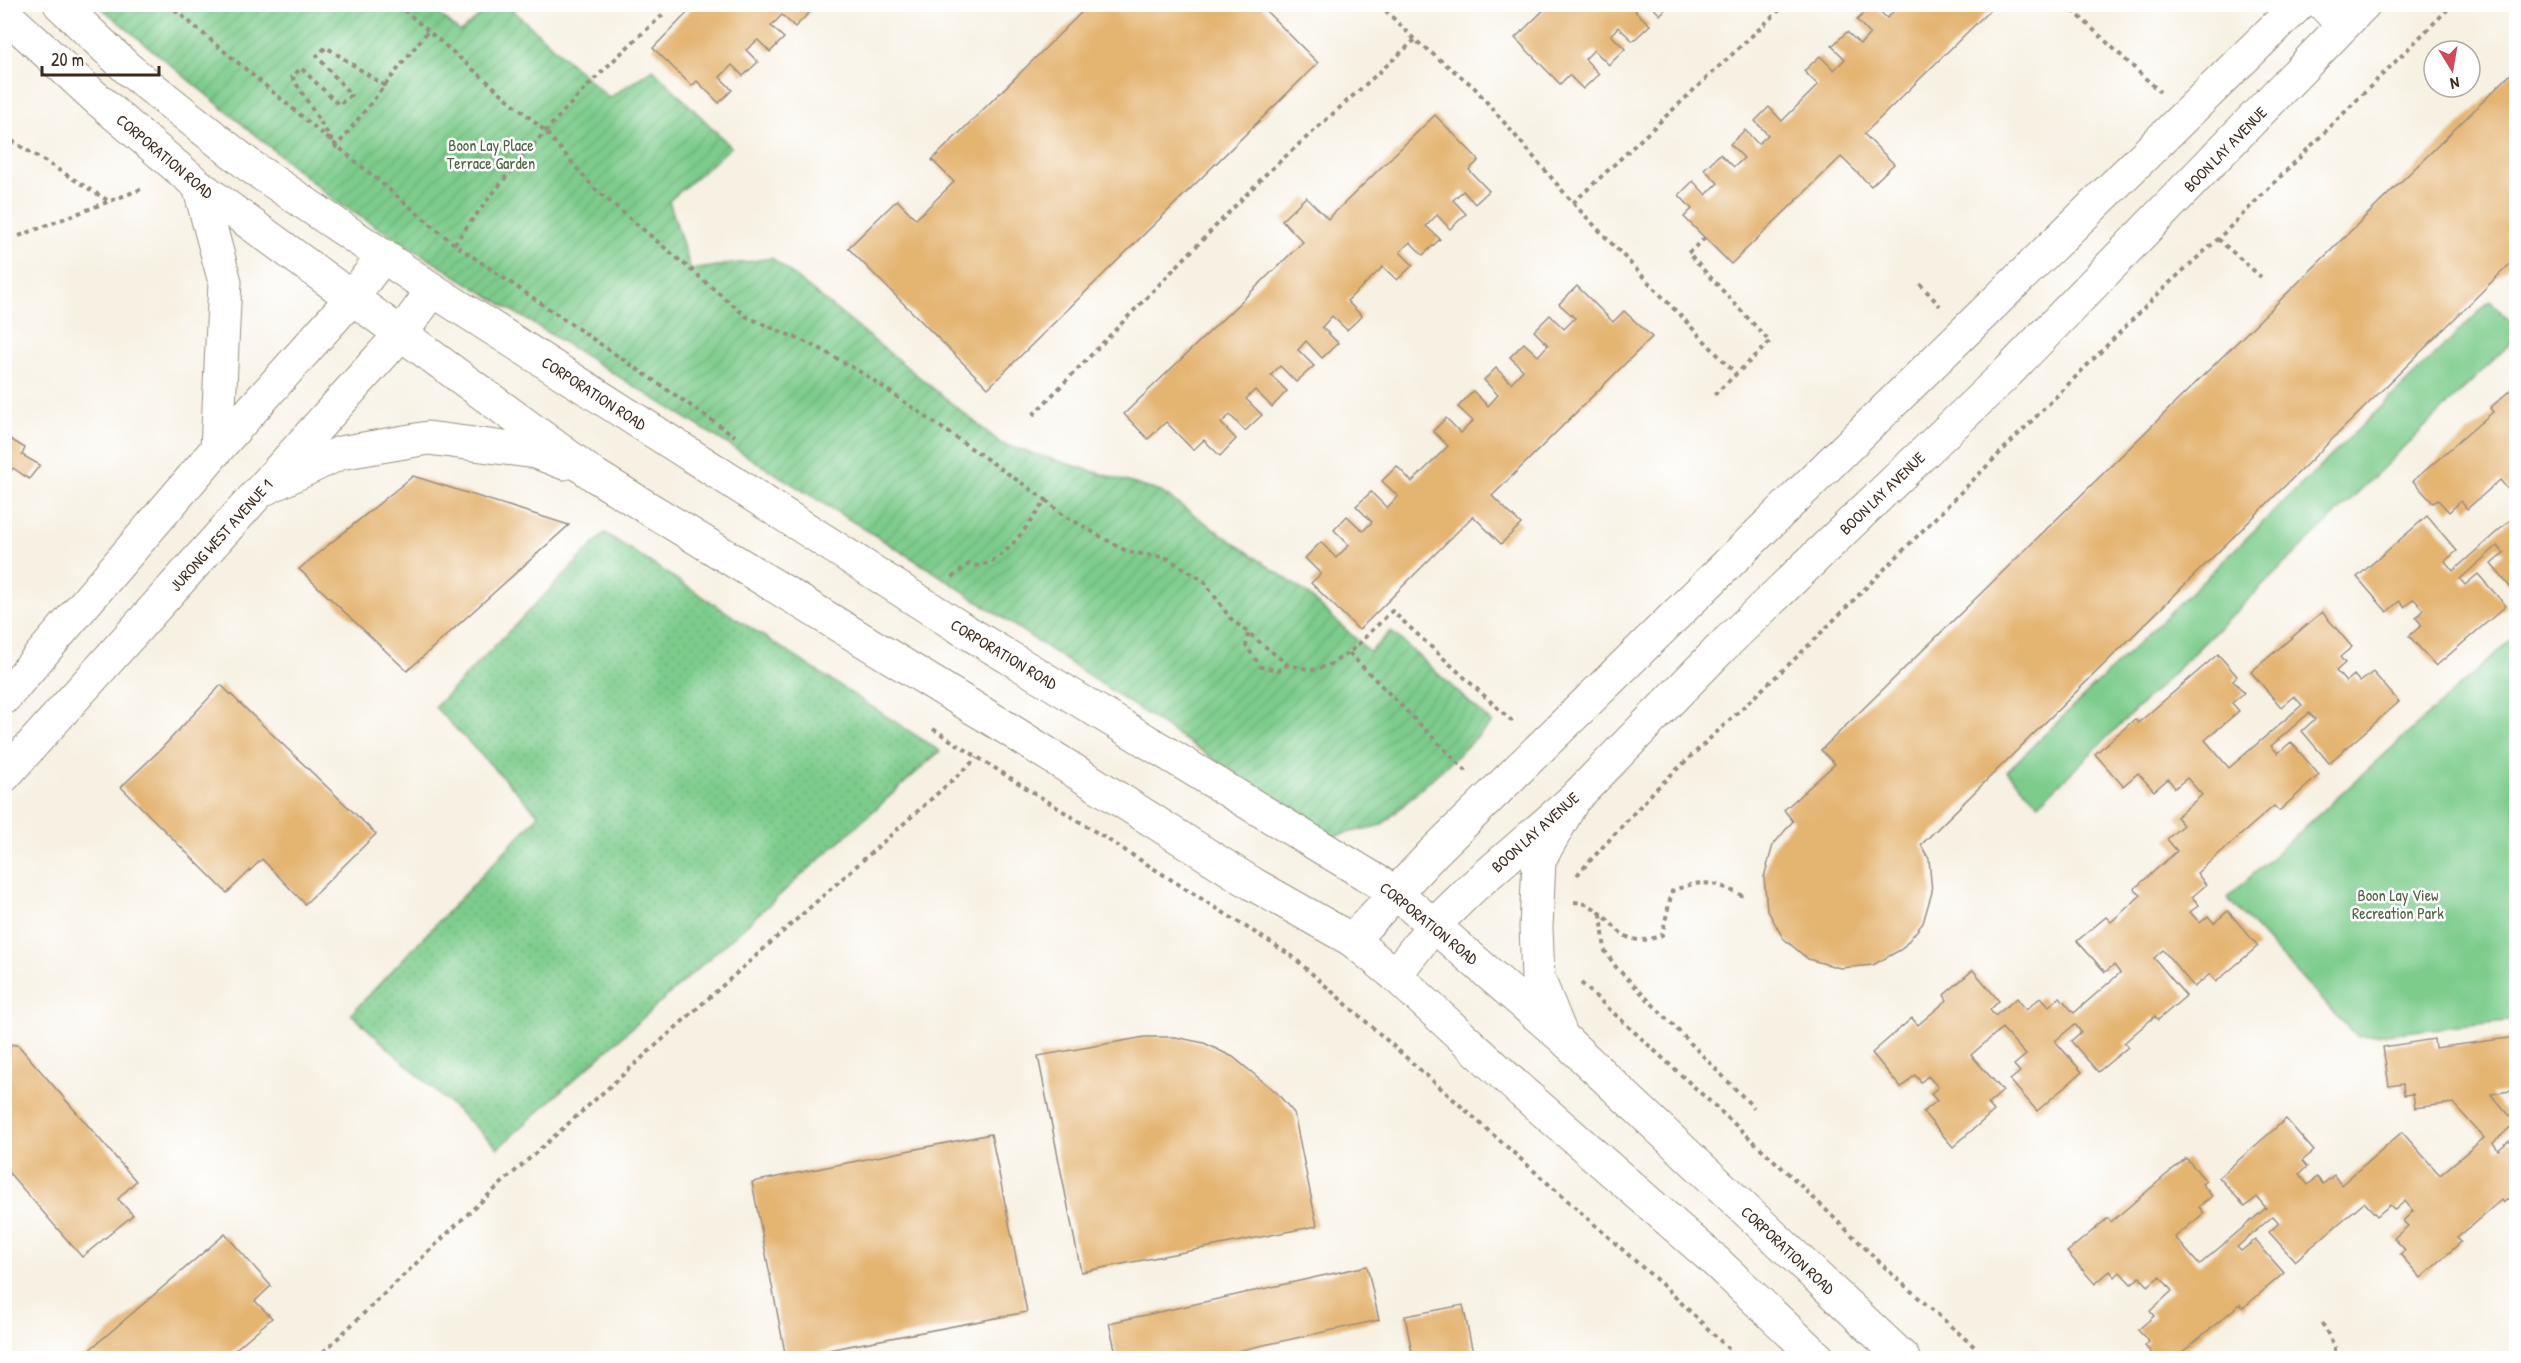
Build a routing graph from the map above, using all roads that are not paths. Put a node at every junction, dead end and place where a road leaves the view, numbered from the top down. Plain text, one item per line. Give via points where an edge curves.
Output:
1 (60, 4) edge
2 (2299, 4) edge
3 (2343, 11) edge
4 (4, 13) edge
5 (198, 186) junction
6 (383, 256) junction
7 (433, 290) junction
8 (351, 299) junction
9 (400, 334) junction
10 (217, 449) junction
11 (594, 475) junction
12 (262, 490) junction
13 (4, 698) edge
14 (4, 776) edge
15 (1573, 800) junction
16 (1395, 892) junction
17 (1434, 925) junction
18 (1352, 940) junction
19 (1395, 975) junction
20 (1561, 1036) junction
21 (1818, 1359) edge
22 (1903, 1359) edge

1 - 6 main road, CORPORATION ROAD via 127,68 250,166
2 - 16 main road
3 - 15 main road, BOON LAY AVENUE via 2008,372 1722,647
4 - 5 main road, CORPORATION ROAD
5 - 8 main road, CORPORATION ROAD
5 - 10 main road via 225,282
6 - 7 main road, CORPORATION ROAD
6 - 8 main road
7 - 9 main road, JURONG WEST AVENUE 1
7 - 16 main road, CORPORATION ROAD via 958,627
8 - 9 main road, CORPORATION ROAD
8 - 10 main road
9 - 11 main road, CORPORATION ROAD
9 - 12 main road, JURONG WEST AVENUE 1
10 - 13 main road
11 - 12 main road via 536,452 428,438 340,453
11 - 18 main road, CORPORATION ROAD via 1253,884
12 - 14 main road, JURONG WEST AVENUE 1
15 - 17 main road, BOON LAY AVENUE
15 - 20 main road via 1539,860 1538,978
16 - 17 main road, CORPORATION ROAD
16 - 18 main road
17 - 19 main road, BOON LAY AVENUE
17 - 20 main road, CORPORATION ROAD
18 - 19 main road, CORPORATION ROAD
19 - 21 main road, CORPORATION ROAD via 1712,1258
20 - 22 main road, CORPORATION ROAD

